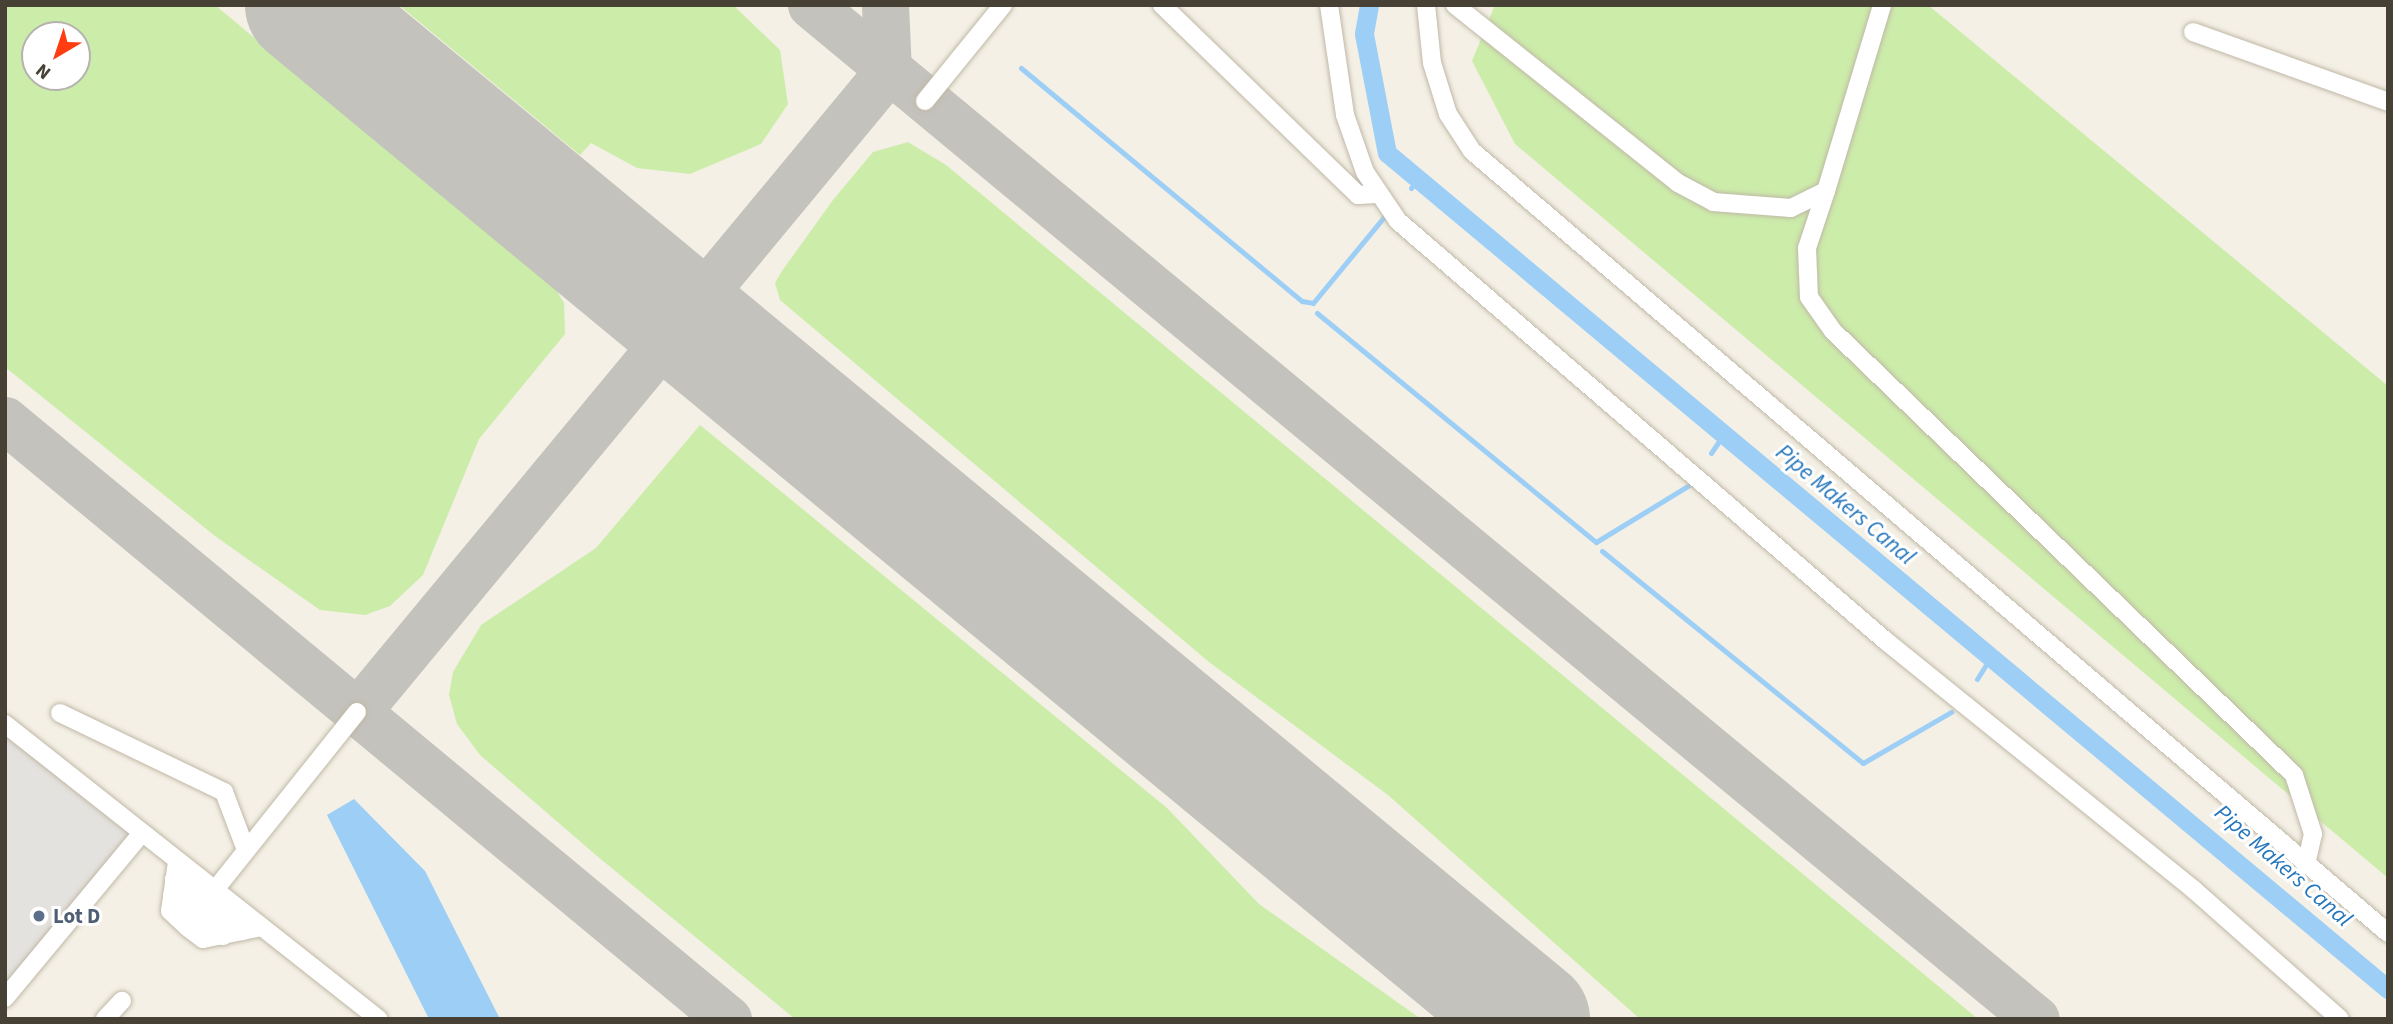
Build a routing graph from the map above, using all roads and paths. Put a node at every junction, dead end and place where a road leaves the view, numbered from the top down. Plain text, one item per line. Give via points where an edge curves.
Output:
1 (1003, 5) edge
2 (1163, 5) edge
3 (1329, 5) edge
4 (1426, 5) edge
5 (1455, 5) edge
6 (1882, 5) edge
7 (2193, 32) dead end
8 (925, 101) dead end
9 (2388, 102) edge
10 (1826, 191) junction
11 (1377, 194) junction
12 (357, 712) dead end
13 (60, 713) dead end
14 (5, 724) edge
15 (141, 834) junction
16 (246, 850) junction
17 (2306, 865) junction
18 (174, 879) junction
19 (214, 891) junction
20 (261, 927) junction
21 (242, 931) junction
22 (2388, 933) edge
23 (5, 998) edge
24 (122, 1001) dead end
25 (105, 1019) edge
26 (379, 1019) edge
27 (2340, 1019) edge

1 - 8 lane
2 - 11 lane via 1358,195
3 - 11 lane via 1345,116
4 - 17 lane via 1432,63 1444,101 1472,151
5 - 10 lane via 1678,183 1713,202 1791,208
6 - 10 lane
7 - 9 lane
10 - 17 lane via 1807,248 1809,297 1817,309 1970,469 2294,775 2313,834
11 - 27 lane via 1398,222 1887,642 2193,889
12 - 16 lane
13 - 16 lane via 225,792
14 - 15 lane
15 - 18 lane
15 - 23 lane
16 - 19 lane
17 - 22 lane
18 - 19 lane
18 - 21 lane
18 - 21 lane via 170,911 187,927 203,939
19 - 20 lane
20 - 21 lane
20 - 26 lane
24 - 25 lane

